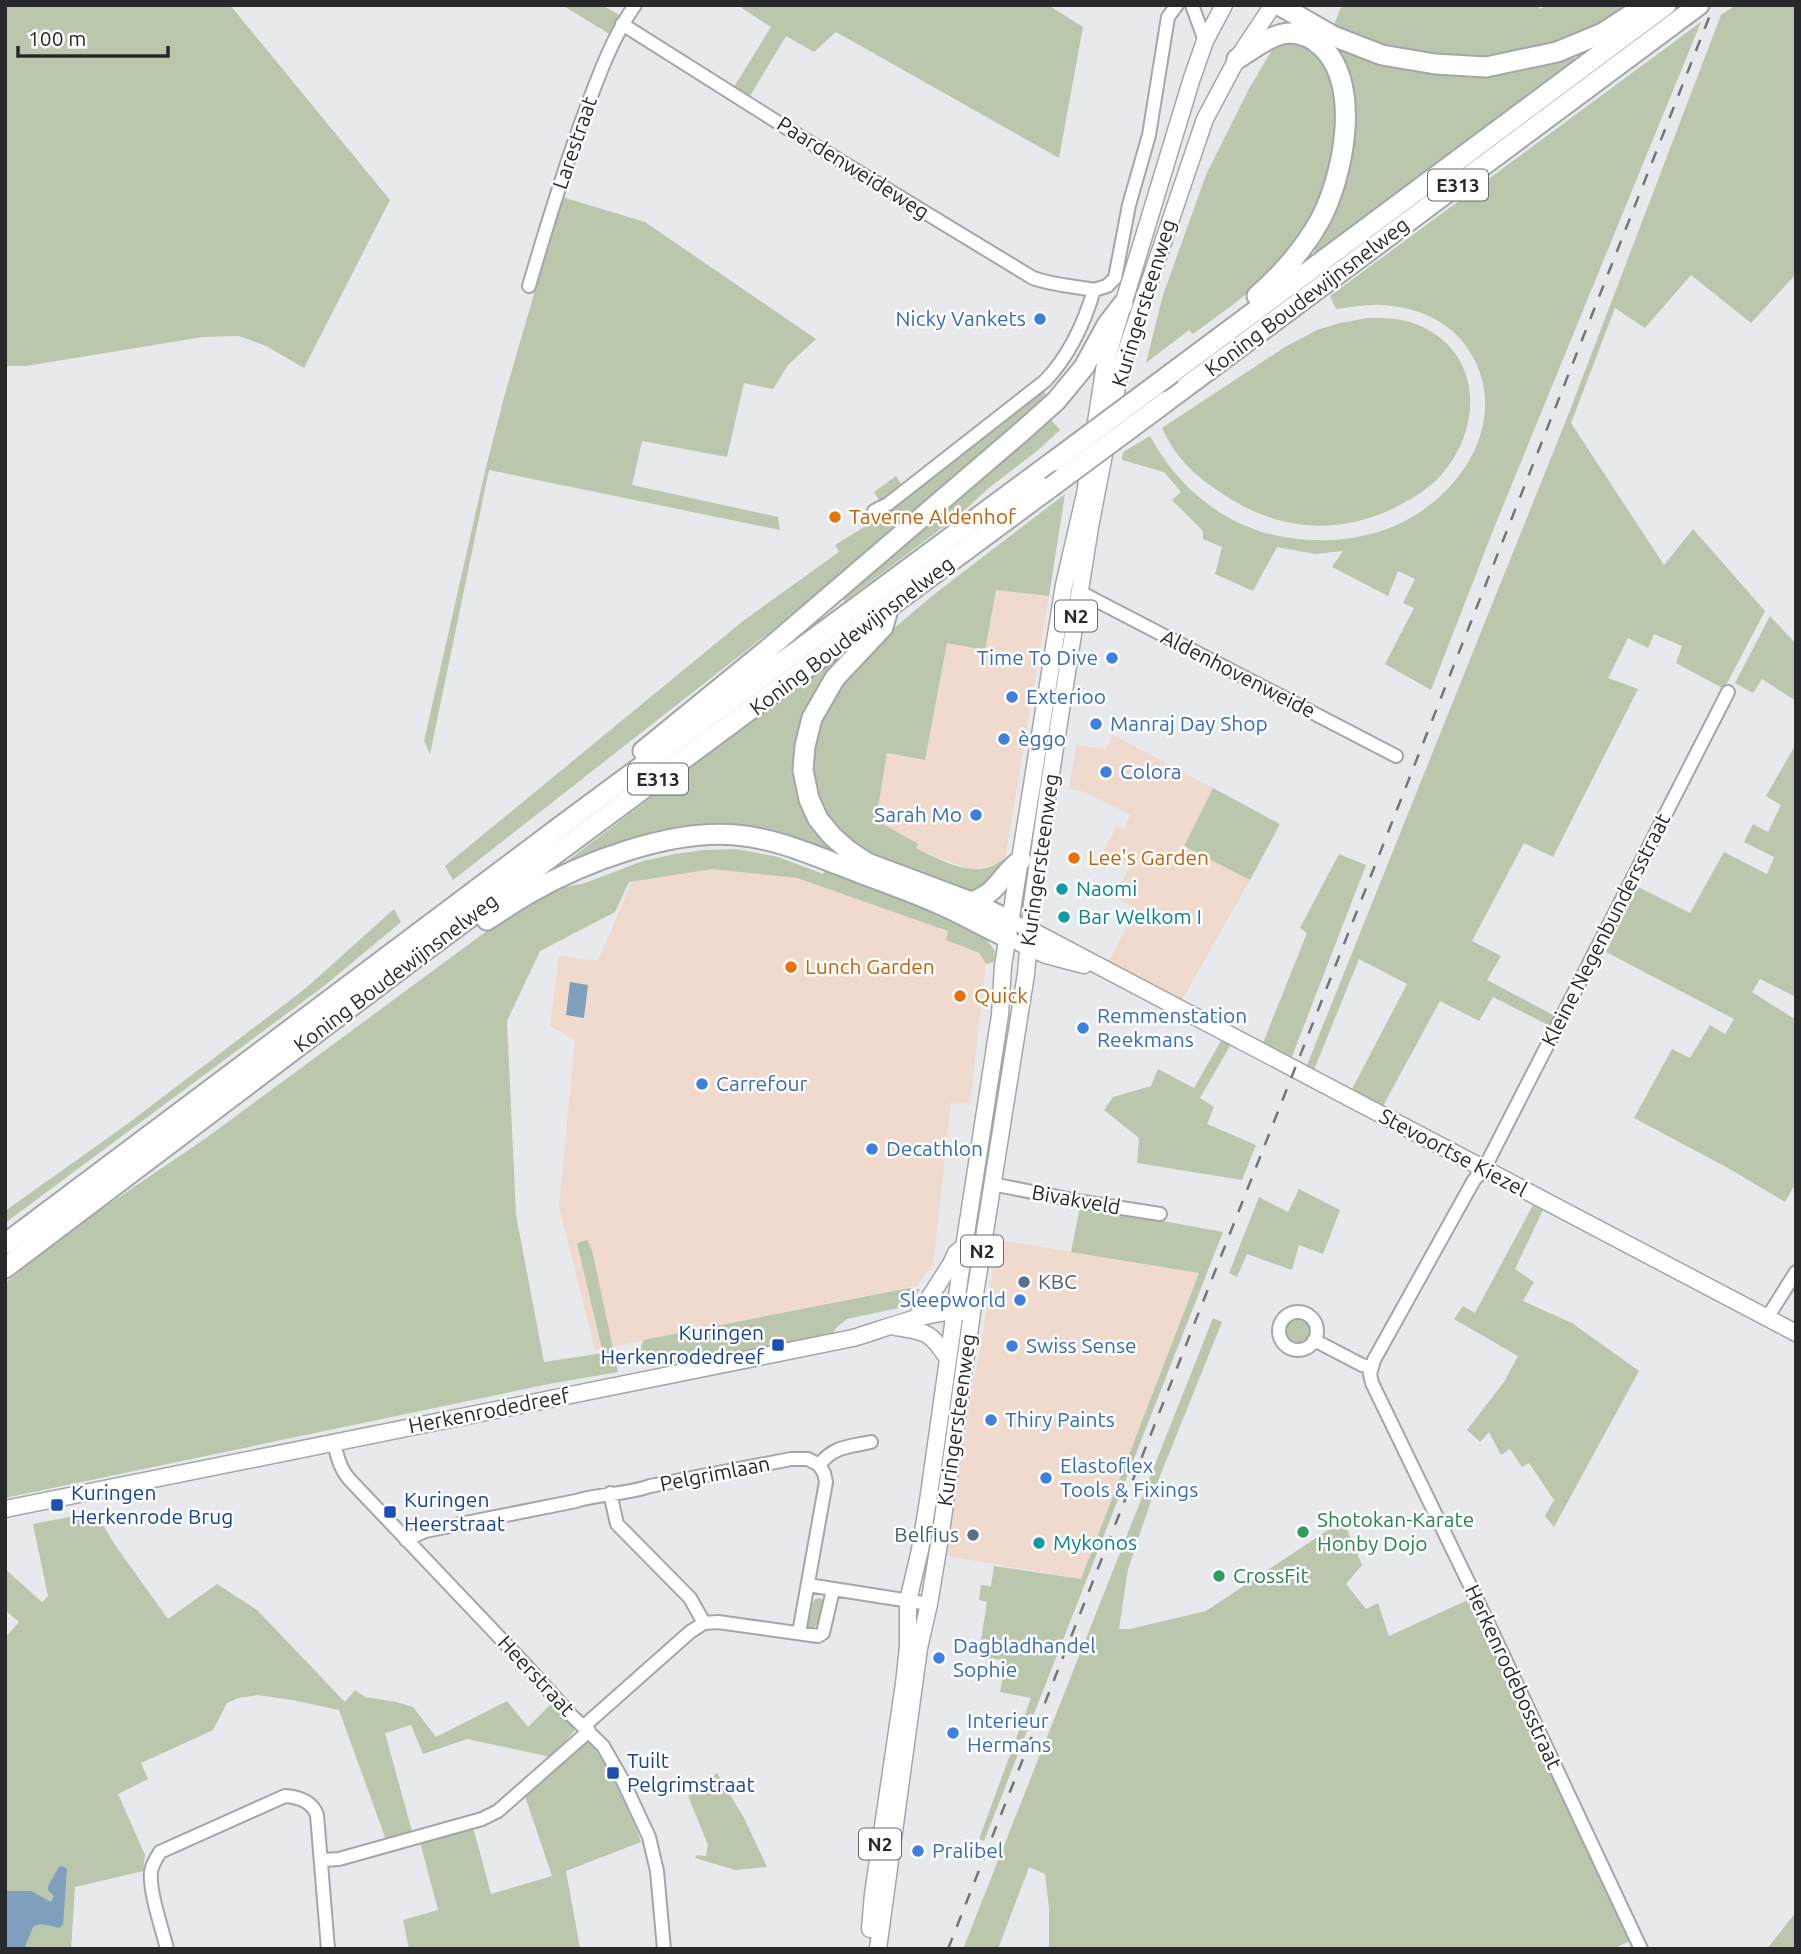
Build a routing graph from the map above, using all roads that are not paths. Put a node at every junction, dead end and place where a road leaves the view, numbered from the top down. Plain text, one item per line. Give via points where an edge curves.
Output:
1 (635, 5) edge
2 (1177, 5) edge
3 (1192, 5) edge
4 (1224, 5) edge
5 (1273, 5) edge
6 (1279, 5) edge
7 (1302, 5) edge
8 (1646, 5) edge
9 (1667, 5) edge
10 (1693, 10) edge
11 (622, 24) junction
12 (1316, 26) junction
13 (1205, 41) junction
14 (1237, 59) junction
15 (528, 286) dead end
16 (1094, 290) junction
17 (1123, 304) junction
18 (1239, 322) junction
19 (874, 511) dead end
20 (1080, 592) junction
21 (888, 609) junction
22 (1728, 692) dead end
23 (1396, 756) dead end
24 (581, 812) junction
25 (1021, 860) junction
26 (971, 902) junction
27 (1017, 929) junction
28 (1028, 948) junction
29 (427, 950) junction
30 (1110, 972) junction
31 (1484, 1169) junction
32 (992, 1184) junction
33 (1160, 1214) dead end
34 (5, 1244) edge
35 (964, 1247) junction
36 (5, 1268) edge
37 (1796, 1272) edge
38 (954, 1311) junction
39 (972, 1313) junction
40 (1767, 1318) junction
41 (915, 1320) junction
42 (893, 1326) junction
43 (1796, 1333) edge
44 (1314, 1340) dead end
45 (948, 1359) junction
46 (1371, 1368) junction
47 (334, 1442) junction
48 (871, 1442) dead end
49 (819, 1465) junction
50 (610, 1493) junction
51 (5, 1509) edge
52 (406, 1540) junction
53 (808, 1585) junction
54 (833, 1590) junction
55 (908, 1601) junction
56 (929, 1604) junction
57 (704, 1623) junction
58 (799, 1633) junction
59 (586, 1729) junction
60 (902, 1742) junction
61 (322, 1860) junction
62 (167, 1949) edge
63 (328, 1949) edge
64 (663, 1949) edge
65 (867, 1949) edge
66 (878, 1949) edge
67 (1640, 1949) edge

1 - 11 street, Larestraat
2 - 16 street, Kuringersteenweg via 1168,17 1149,135 1115,278
3 - 13 street
4 - 13 main road, Kuringersteenweg / N2
5 - 14 main road, Kuringersteenweg / N2
6 - 12 highway
7 - 12 highway
8 - 12 highway via 1604,33 1557,52 1486,67 1382,55
9 - 18 highway, Koning Boudewijnsnelweg / E313
10 - 21 highway, Koning Boudewijnsnelweg / E313, bridge
11 - 15 street, Larestraat via 564,170
11 - 16 street, Paardenweideweg via 1033,278
13 - 17 main road, Kuringersteenweg / N2
14 - 18 highway via 1272,37 1304,35 1330,55 1339,71 1345,109 1341,161 1320,220 1294,259 1249,303
14 - 20 main road, Kuringersteenweg / N2 via 1194,145 1121,366
16 - 19 street, Kuringersteenweg via 1085,319 1045,381
17 - 24 highway via 1084,366 1055,401 768,649 589,795
17 - 25 main road, Kuringersteenweg / N2 via 1105,364 1085,494 1064,585
18 - 24 highway, Koning Boudewijnsnelweg / E313, bridge
20 - 23 street, Aldenhovenweide
20 - 27 main road, Kuringersteenweg / N2 via 1048,792
21 - 26 highway via 883,627 835,678 812,718 803,770 809,799 832,836 867,863
21 - 29 highway, Koning Boudewijnsnelweg / E313
22 - 31 street, Kleine Negenbundersstraat
24 - 34 highway, Koning Boudewijnsnelweg / E313
25 - 26 highway via 995,890
25 - 27 main road, Kuringersteenweg / N2
26 - 27 highway
27 - 28 main road, Stevoortse Kiezel
27 - 29 highway via 765,839 698,836 635,848 570,873 457,939
27 - 30 main road, Stevoortse Kiezel
27 - 35 main road, Kuringersteenweg / N2 via 1003,965 1000,1015
28 - 30 main road, Stevoortse Kiezel
28 - 32 main road, Kuringersteenweg / N2
29 - 36 highway, Koning Boudewijnsnelweg / E313
30 - 31 main road, Stevoortse Kiezel
31 - 40 main road, Stevoortse Kiezel
31 - 46 street
32 - 33 street, Bivakveld
32 - 39 main road, Kuringersteenweg / N2
35 - 38 main road, Kuringersteenweg / N2
35 - 41 main road
37 - 40 street
38 - 39 main road, Herkenrodedreef
38 - 41 main road, Herkenrodedreef
38 - 45 main road, Kuringersteenweg / N2
39 - 56 main road, Kuringersteenweg / N2
40 - 43 main road, Stevoortse Kiezel
41 - 42 main road, Herkenrodedreef
42 - 45 main road via 929,1335
42 - 47 main road, Herkenrodedreef via 853,1338
44 - 46 street
45 - 55 main road, Kuringersteenweg / N2 via 920,1550
46 - 67 street, Herkenrodebosstraat via 1372,1383
47 - 51 main road, Herkenrodedreef
47 - 52 street, Heerstraat via 345,1475
48 - 49 street via 828,1453
49 - 50 street, Pelgrimlaan via 808,1459 791,1459
49 - 53 street via 826,1482
50 - 52 street, Pelgrimlaan via 425,1531
50 - 57 street via 617,1524 690,1598
52 - 59 street, Heerstraat
53 - 54 street
53 - 58 street
54 - 55 street
54 - 58 street via 823,1633
55 - 56 street
55 - 60 main road, Kuringersteenweg / N2
56 - 60 main road, Kuringersteenweg / N2
57 - 58 street
57 - 59 street
59 - 61 street via 498,1811 482,1819
59 - 64 street, Heerstraat via 617,1769 649,1838 657,1871
60 - 65 main road, N2
60 - 66 main road, N2
61 - 62 street via 314,1807 285,1796 160,1852 150,1876
61 - 63 street

